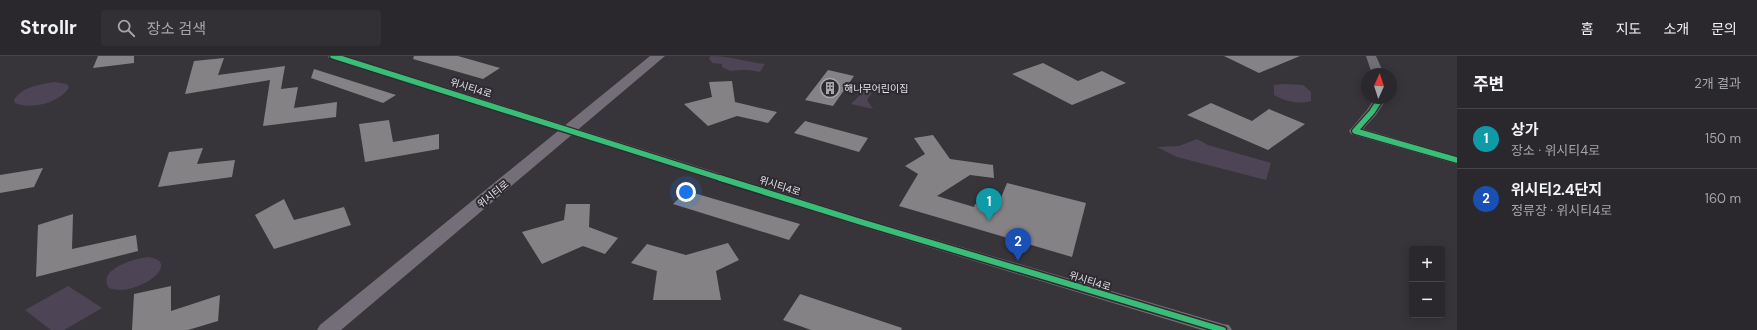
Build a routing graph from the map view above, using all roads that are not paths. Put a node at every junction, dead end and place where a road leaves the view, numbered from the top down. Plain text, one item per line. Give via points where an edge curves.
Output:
1 (333, 56) edge
2 (658, 56) edge
3 (1371, 56) edge
4 (1376, 68) edge
5 (1377, 104) edge
6 (570, 130) junction
7 (1457, 160) edge
8 (327, 330) edge
9 (1222, 330) edge

1 - 6 street, 위시티4로
2 - 6 main road, 위시티로
3 - 4 street
5 - 7 street via 1355,132
6 - 8 main road, 위시티로
6 - 9 street, 위시티4로 via 855,220

